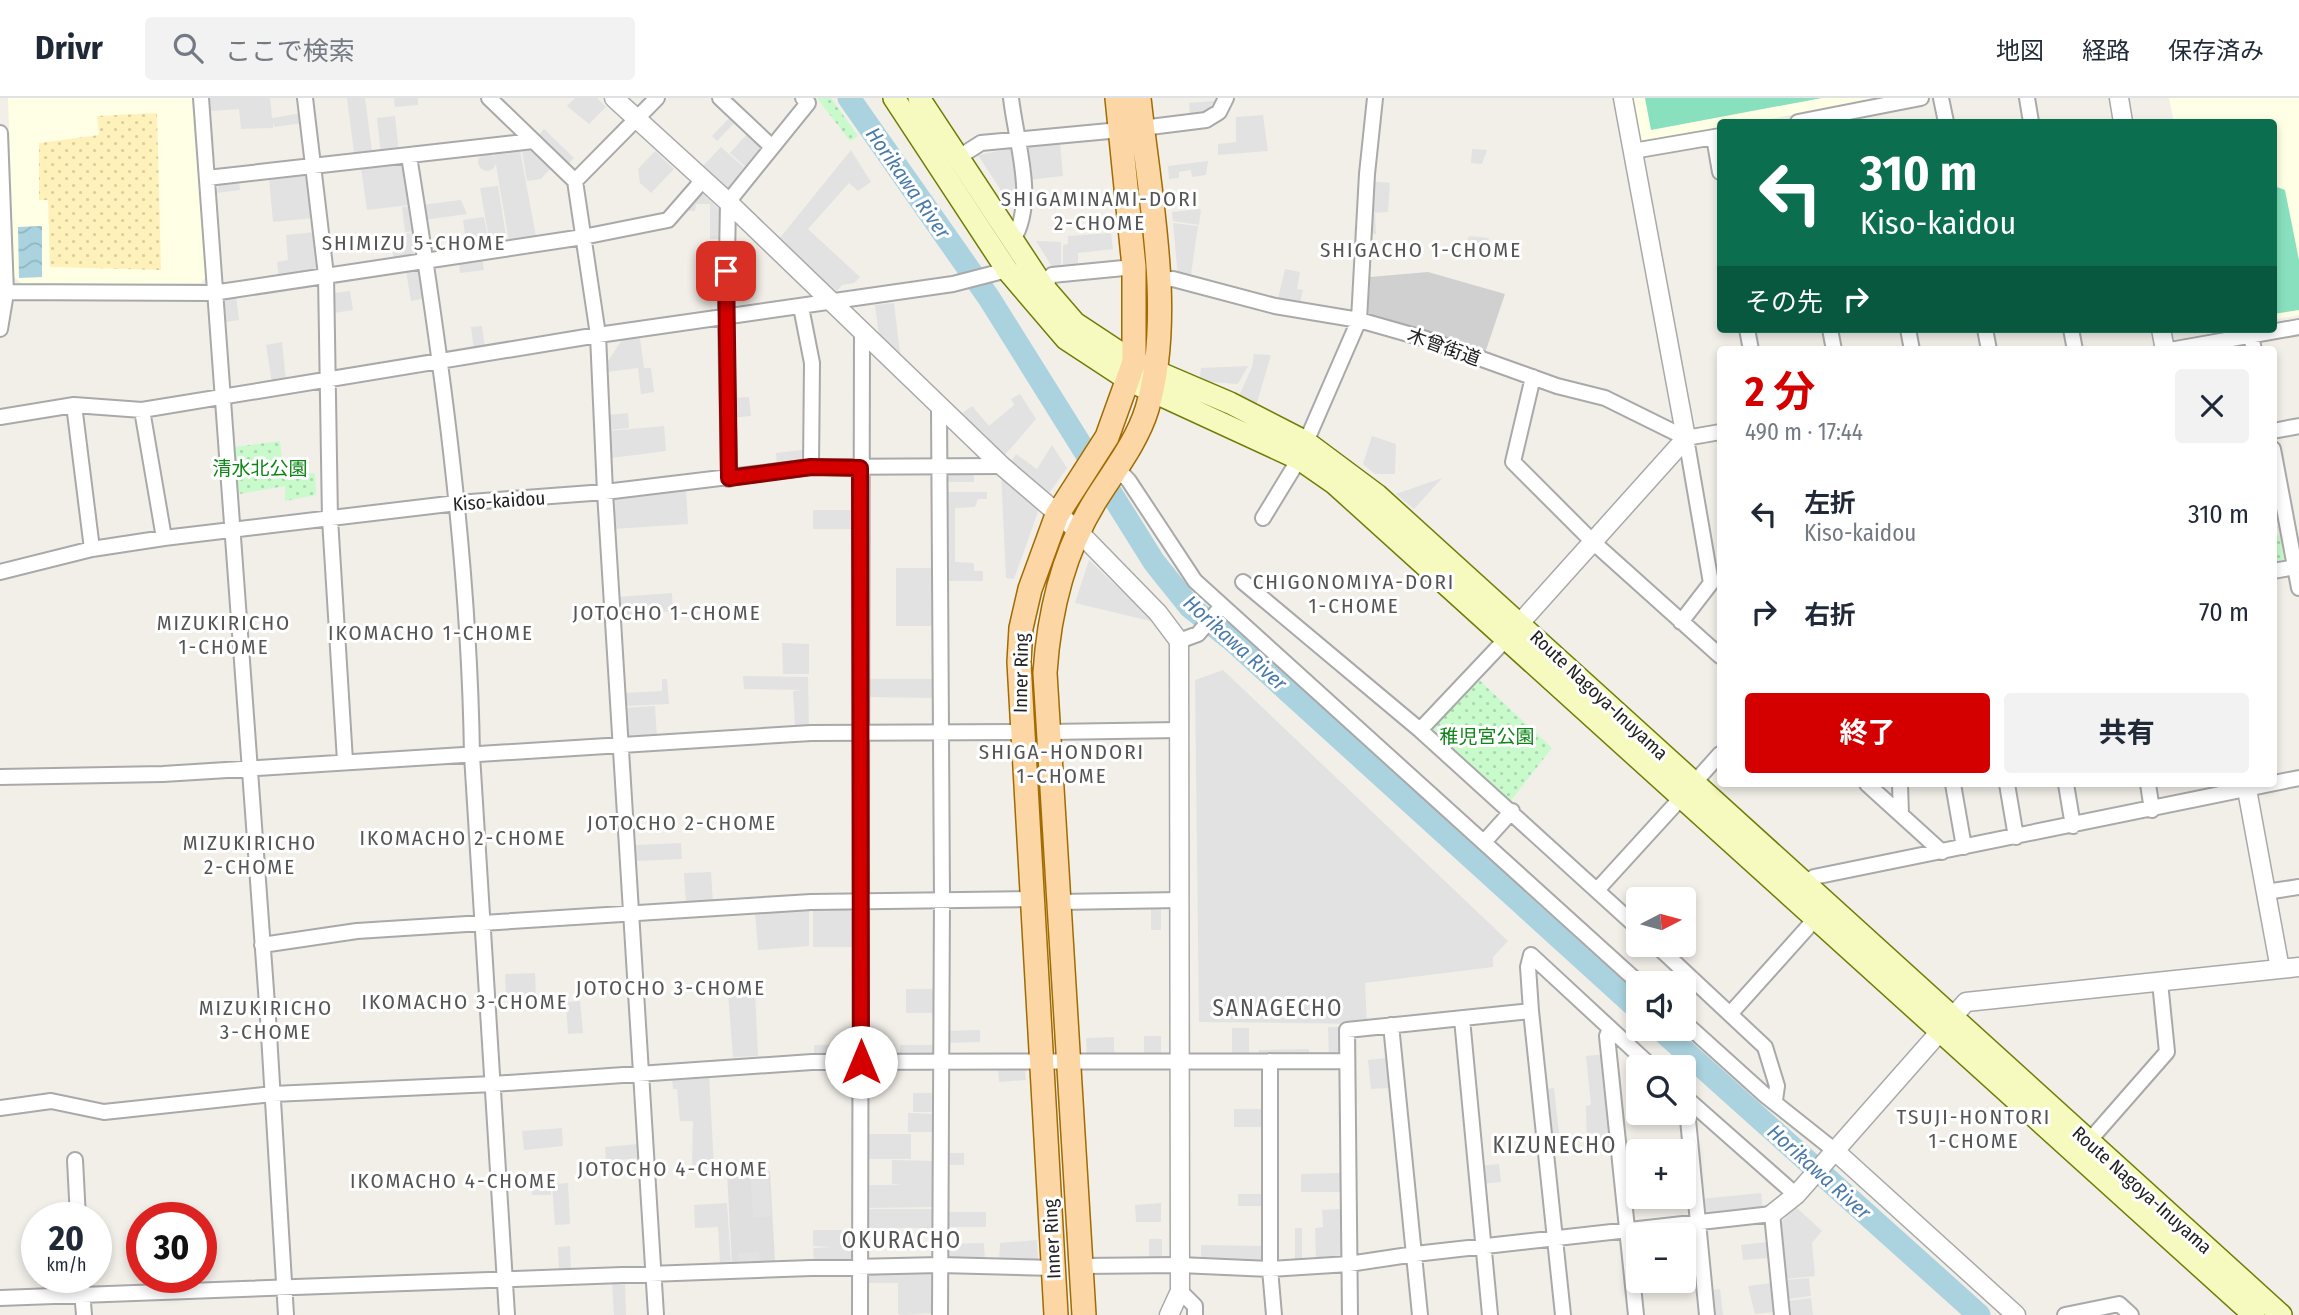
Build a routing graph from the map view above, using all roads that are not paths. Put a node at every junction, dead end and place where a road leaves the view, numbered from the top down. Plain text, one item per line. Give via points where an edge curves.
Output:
1 (201, 98) edge
2 (305, 98) edge
3 (489, 98) edge
4 (614, 98) edge
5 (657, 98) edge
6 (720, 98) edge
7 (803, 98) edge
8 (894, 98) edge
9 (919, 98) edge
10 (1011, 98) edge
11 (1117, 98) edge
12 (1139, 98) edge
13 (1226, 98) edge
14 (1375, 98) edge
15 (1623, 98) edge
16 (1921, 98) edge
17 (1941, 98) edge
18 (2027, 98) edge
19 (2119, 98) edge
20 (1870, 115) edge
21 (635, 118) junction
22 (1829, 119) edge
23 (1944, 119) edge
24 (2030, 119) edge
25 (2122, 119) edge
26 (1131, 129) junction
27 (0, 133) edge
28 (1717, 136) edge
29 (533, 141) junction
30 (1016, 141) junction
31 (772, 147) junction
32 (1633, 151) junction
33 (410, 156) junction
34 (959, 157) junction
35 (314, 166) junction
36 (206, 178) junction
37 (575, 181) junction
38 (702, 181) junction
39 (728, 202) junction
40 (583, 237) junction
41 (1013, 240) junction
42 (426, 261) junction
43 (1134, 267) junction
44 (1000, 273) junction
45 (326, 275) junction
46 (1158, 280) junction
47 (1043, 286) junction
48 (3, 293) edge
49 (213, 293) junction
50 (830, 302) junction
51 (801, 307) junction
52 (726, 318) junction
53 (1359, 320) junction
54 (2299, 327) edge
55 (0, 329) edge
56 (862, 332) junction
57 (598, 335) junction
58 (2253, 343) edge
59 (2218, 346) edge
60 (441, 362) junction
61 (1132, 371) junction
62 (1533, 377) junction
63 (326, 380) junction
64 (1154, 381) junction
65 (222, 397) junction
66 (74, 405) junction
67 (939, 407) junction
68 (142, 411) junction
69 (0, 416) edge
70 (2299, 426) edge
71 (2277, 430) edge
72 (1717, 433) edge
73 (1686, 438) junction
74 (1303, 451) junction
75 (1002, 466) junction
76 (1109, 466) junction
77 (811, 467) junction
78 (860, 468) junction
79 (939, 468) junction
80 (2277, 471) edge
81 (729, 478) junction
82 (604, 492) junction
83 (457, 503) junction
84 (1056, 515) junction
85 (1263, 518) dead end
86 (330, 519) junction
87 (234, 531) junction
88 (1078, 531) junction
89 (164, 538) junction
90 (1593, 542) junction
91 (92, 549) junction
92 (0, 564) edge
93 (2295, 568) junction
94 (2277, 571) edge
95 (0, 572) edge
96 (1243, 582) dead end
97 (2299, 588) edge
98 (1219, 610) junction
99 (1681, 622) junction
100 (1513, 630) junction
101 (1179, 641) junction
102 (1717, 653) edge
103 (1180, 730) junction
104 (1420, 730) junction
105 (860, 732) junction
106 (1021, 732) junction
107 (1048, 732) junction
108 (939, 733) junction
109 (620, 744) junction
110 (472, 755) junction
111 (1717, 757) edge
112 (345, 761) junction
113 (249, 767) junction
114 (0, 777) edge
115 (2299, 778) edge
116 (2277, 782) edge
117 (1870, 787) edge
118 (1900, 787) edge
119 (1954, 787) edge
120 (2008, 787) edge
121 (2066, 787) edge
122 (2148, 787) edge
123 (2246, 787) edge
124 (1688, 791) junction
125 (2152, 810) junction
126 (1511, 811) junction
127 (1901, 815) junction
128 (2073, 826) junction
129 (2016, 837) junction
130 (1483, 842) junction
131 (1964, 847) junction
132 (1942, 852) junction
133 (1804, 884) junction
134 (2299, 887) edge
135 (1597, 890) junction
136 (2266, 892) junction
137 (942, 899) junction
138 (1034, 899) junction
139 (1180, 900) junction
140 (862, 902) junction
141 (1058, 902) junction
142 (630, 914) junction
143 (1626, 917) edge
144 (1816, 918) junction
145 (483, 922) junction
146 (262, 945) junction
147 (1669, 957) edge
148 (2299, 967) edge
149 (2280, 969) junction
150 (1626, 971) edge
151 (2160, 982) junction
152 (1531, 1011) junction
153 (1730, 1014) junction
154 (1462, 1019) junction
155 (1946, 1022) junction
156 (1391, 1025) junction
157 (1610, 1028) junction
158 (1696, 1033) edge
159 (1639, 1055) edge
160 (1346, 1060) junction
161 (1042, 1061) junction
162 (1270, 1061) junction
163 (861, 1062) junction
164 (942, 1062) junction
165 (1068, 1062) junction
166 (1180, 1062) junction
167 (641, 1074) junction
168 (493, 1084) junction
169 (273, 1094) junction
170 (1775, 1100) junction
171 (1696, 1106) edge
172 (0, 1108) edge
173 (1688, 1125) edge
174 (2089, 1141) junction
175 (1830, 1155) junction
176 (75, 1160) dead end
177 (1801, 1188) junction
178 (77, 1202) edge
179 (1772, 1214) junction
180 (1697, 1222) junction
181 (1626, 1223) edge
182 (1688, 1223) edge
183 (1626, 1230) edge
184 (1555, 1238) junction
185 (1485, 1247) junction
186 (1415, 1254) junction
187 (1349, 1264) junction
188 (940, 1265) junction
189 (1180, 1265) junction
190 (860, 1266) junction
191 (1081, 1266) junction
192 (1053, 1268) junction
193 (1270, 1269) junction
194 (653, 1274) junction
195 (506, 1278) junction
196 (284, 1285) junction
197 (1180, 1291) junction
198 (82, 1293) edge
199 (1634, 1293) edge
200 (82, 1297) junction
201 (0, 1298) edge
202 (84, 1315) edge
203 (286, 1315) edge
204 (507, 1315) edge
205 (656, 1315) edge
206 (860, 1315) edge
207 (940, 1315) edge
208 (1056, 1315) edge
209 (1084, 1315) edge
210 (1169, 1315) edge
211 (1195, 1315) edge
212 (1274, 1315) edge
213 (1350, 1315) edge
214 (1420, 1315) edge
215 (1490, 1315) edge
216 (1563, 1315) edge
217 (1636, 1315) edge
218 (1707, 1315) edge
219 (1782, 1315) edge
220 (2016, 1315) edge
221 (2064, 1315) edge
222 (2131, 1315) edge
223 (2254, 1315) edge
224 (2281, 1315) edge

1 - 36 street
2 - 35 street
3 - 29 street
4 - 21 street
5 - 21 street
6 - 31 street
7 - 31 street via 808,103
8 - 44 main road, Route Nagoya-Inuyama
9 - 34 main road, Route Nagoya-Inuyama
10 - 30 street
11 - 26 main road, Inner Ring
12 - 26 main road, Inner Ring
13 - 26 street via 1219,112 1206,120
14 - 53 street
15 - 32 street
16 - 20 street
17 - 23 street
18 - 24 street
19 - 25 street
20 - 22 street
21 - 37 street
21 - 38 street
26 - 30 street
26 - 43 main road, Inner Ring
26 - 46 main road, Inner Ring
27 - 48 street
28 - 32 street
29 - 33 street
29 - 37 street
30 - 34 street via 981,143
30 - 41 street via 1025,184 1023,224
31 - 39 street
32 - 73 street
33 - 35 street
33 - 42 street
34 - 41 main road, Route Nagoya-Inuyama
35 - 36 street
35 - 45 street
36 - 49 street
37 - 40 street
38 - 39 street
38 - 40 street via 668,220
39 - 50 street
39 - 52 street
40 - 42 street
40 - 57 street
41 - 47 main road, Route Nagoya-Inuyama
42 - 45 street
42 - 60 street
43 - 47 street via 1052,275
43 - 61 main road, Inner Ring
44 - 50 street
44 - 61 main road, Route Nagoya-Inuyama via 1066,338
45 - 49 street
45 - 63 street
46 - 53 street, 木曾街道 via 1172,279 1275,306
46 - 64 main road, Inner Ring via 1160,321
47 - 61 main road, Route Nagoya-Inuyama via 1075,323
48 - 49 street
48 - 55 street
49 - 65 street
50 - 51 street
50 - 56 street
51 - 52 street
51 - 77 street via 812,363
52 - 57 street
52 - 81 street
53 - 62 street, 木曾街道
53 - 74 street
54 - 58 street
56 - 67 street
56 - 78 street
57 - 60 street
57 - 82 street
58 - 59 street
60 - 63 street
60 - 83 street
61 - 64 main road, Route Nagoya-Inuyama
61 - 76 main road, Inner Ring
62 - 73 street, 木曾街道 via 1605,398
62 - 90 street via 1513,462
63 - 65 street
63 - 86 street
64 - 74 main road, Route Nagoya-Inuyama via 1230,403
64 - 76 main road, Inner Ring via 1147,412
65 - 68 street
65 - 87 street
66 - 68 street
66 - 69 street
66 - 91 street
67 - 75 street
67 - 79 street
68 - 89 street
70 - 71 street
72 - 73 street
73 - 90 street
73 - 99 street via 1711,583
74 - 85 street
74 - 100 main road, Route Nagoya-Inuyama via 1355,500
75 - 79 street, Kiso-kaidou
75 - 84 street
76 - 84 main road, Inner Ring via 1080,480
76 - 88 main road, Inner Ring
76 - 98 street via 1129,481
77 - 78 street, Kiso-kaidou
77 - 81 street, Kiso-kaidou
78 - 79 street, Kiso-kaidou
78 - 105 street
79 - 108 street
80 - 93 street
81 - 82 street, Kiso-kaidou
82 - 83 street, Kiso-kaidou
82 - 109 street
83 - 86 street, Kiso-kaidou
83 - 110 street
84 - 88 street
84 - 106 main road, Inner Ring via 1021,628
86 - 87 street, Kiso-kaidou
86 - 112 street
87 - 89 street, Kiso-kaidou
87 - 113 street
88 - 101 street
88 - 107 main road, Inner Ring via 1055,598 1047,639
89 - 91 street, Kiso-kaidou
90 - 99 street
90 - 100 street
91 - 95 street, Kiso-kaidou
92 - 95 street
93 - 94 street
93 - 97 street
96 - 104 street
98 - 101 street via 1198,634
98 - 130 street
99 - 102 street
100 - 104 street
100 - 124 main road, Route Nagoya-Inuyama
101 - 103 street
103 - 107 street
103 - 139 street
104 - 126 street
105 - 108 street
105 - 109 street
105 - 140 street
106 - 108 street
106 - 138 main road, Inner Ring
107 - 141 main road, Inner Ring
108 - 137 street
109 - 110 street
109 - 142 street
110 - 112 street
110 - 145 street
111 - 124 street
112 - 113 street
113 - 114 street via 163,774
113 - 146 street
115 - 116 street
117 - 127 street
118 - 127 street
119 - 131 street
120 - 129 street
121 - 128 street
122 - 125 street
123 - 125 street
123 - 136 street
124 - 133 main road, Route Nagoya-Inuyama
124 - 135 street
124 - 144 main road, Route Nagoya-Inuyama
125 - 128 street
126 - 130 street
126 - 135 street
127 - 132 street
128 - 129 street
129 - 131 street
130 - 150 street
131 - 132 street
132 - 133 street via 1814,877
133 - 155 main road, Route Nagoya-Inuyama
134 - 136 street
135 - 143 street
136 - 149 street
137 - 138 street
137 - 140 street
137 - 164 street
138 - 161 main road, Inner Ring
139 - 141 street
139 - 166 street
140 - 142 street
140 - 163 street
141 - 165 main road, Inner Ring
142 - 145 street
142 - 167 street
144 - 153 street
144 - 155 main road, Route Nagoya-Inuyama
145 - 146 street via 357,931
145 - 168 street
146 - 169 street
147 - 153 street
148 - 149 street
149 - 151 street
151 - 155 street via 1966,1002
151 - 174 street via 2167,1052
152 - 154 street
152 - 157 street via 1531,955
152 - 184 street
153 - 170 street via 1765,1047 1777,1086
154 - 156 street
154 - 185 street
155 - 174 main road, Route Nagoya-Inuyama
155 - 175 street
155 - 223 main road, Route Nagoya-Inuyama
156 - 160 street via 1346,1030
156 - 186 street
157 - 159 street
157 - 181 street via 1607,1036
158 - 170 street
160 - 162 street
160 - 187 street
161 - 164 street
161 - 165 street
161 - 192 main road, Inner Ring
162 - 166 street
162 - 193 street
163 - 164 street
163 - 167 street
163 - 190 street
164 - 188 street
165 - 166 street
165 - 191 main road, Inner Ring
166 - 189 street
167 - 168 street
167 - 194 street
168 - 169 street
168 - 195 street
169 - 172 street via 104,1112 51,1101
169 - 196 street
170 - 175 street
171 - 177 street
173 - 180 street
174 - 224 main road, Route Nagoya-Inuyama
175 - 177 street
175 - 220 street
176 - 178 street
177 - 179 street
179 - 180 street
179 - 219 street
180 - 182 street
180 - 218 street
183 - 184 street
184 - 185 street
184 - 216 street
185 - 186 street
185 - 215 street
186 - 187 street
186 - 214 street
187 - 193 street
187 - 213 street
188 - 190 street
188 - 192 street
188 - 207 street
189 - 191 street
189 - 193 street
189 - 197 street
190 - 194 street
190 - 206 street
191 - 209 main road, Inner Ring
192 - 208 main road, Inner Ring
193 - 212 street
194 - 195 street
194 - 205 street
195 - 196 street
195 - 204 street
196 - 200 street
196 - 203 street
197 - 210 street
197 - 211 street via 1195,1306
198 - 200 street
199 - 217 street
200 - 201 street
200 - 202 street
221 - 222 street via 2119,1304

